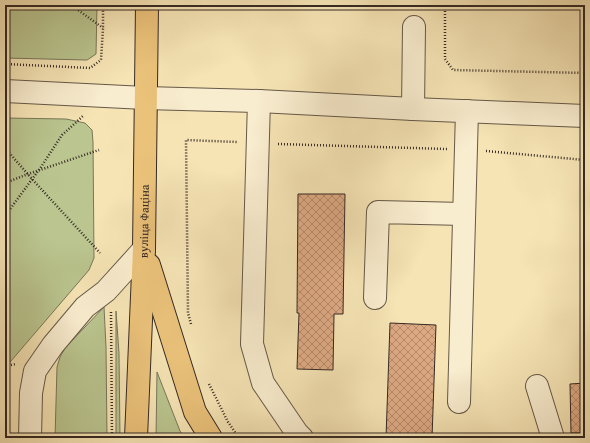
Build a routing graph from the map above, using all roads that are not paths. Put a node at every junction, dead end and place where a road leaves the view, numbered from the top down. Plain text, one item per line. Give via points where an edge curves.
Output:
1 (147, 5) edge
2 (414, 27) dead end
3 (5, 91) edge
4 (145, 98) junction
5 (259, 101) junction
6 (413, 109) junction
7 (467, 111) junction
8 (585, 116) edge
9 (464, 214) junction
10 (144, 249) junction
11 (375, 298) dead end
12 (537, 386) dead end
13 (458, 402) dead end
14 (30, 438) edge
15 (136, 438) edge
16 (211, 438) edge
17 (302, 438) edge
18 (554, 438) edge

1 - 4 main road, вуліца Фаціна
2 - 6 street
3 - 4 street
4 - 5 street
4 - 10 main road, вуліца Фаціна
5 - 6 street
5 - 17 street via 252,344 263,383
6 - 7 street
7 - 8 street
7 - 9 street
9 - 11 street via 378,212
9 - 13 street
10 - 14 street via 106,291 85,307 35,371 31,393
10 - 15 main road, вуліца Фаціна
10 - 16 main road via 195,412
12 - 18 street

